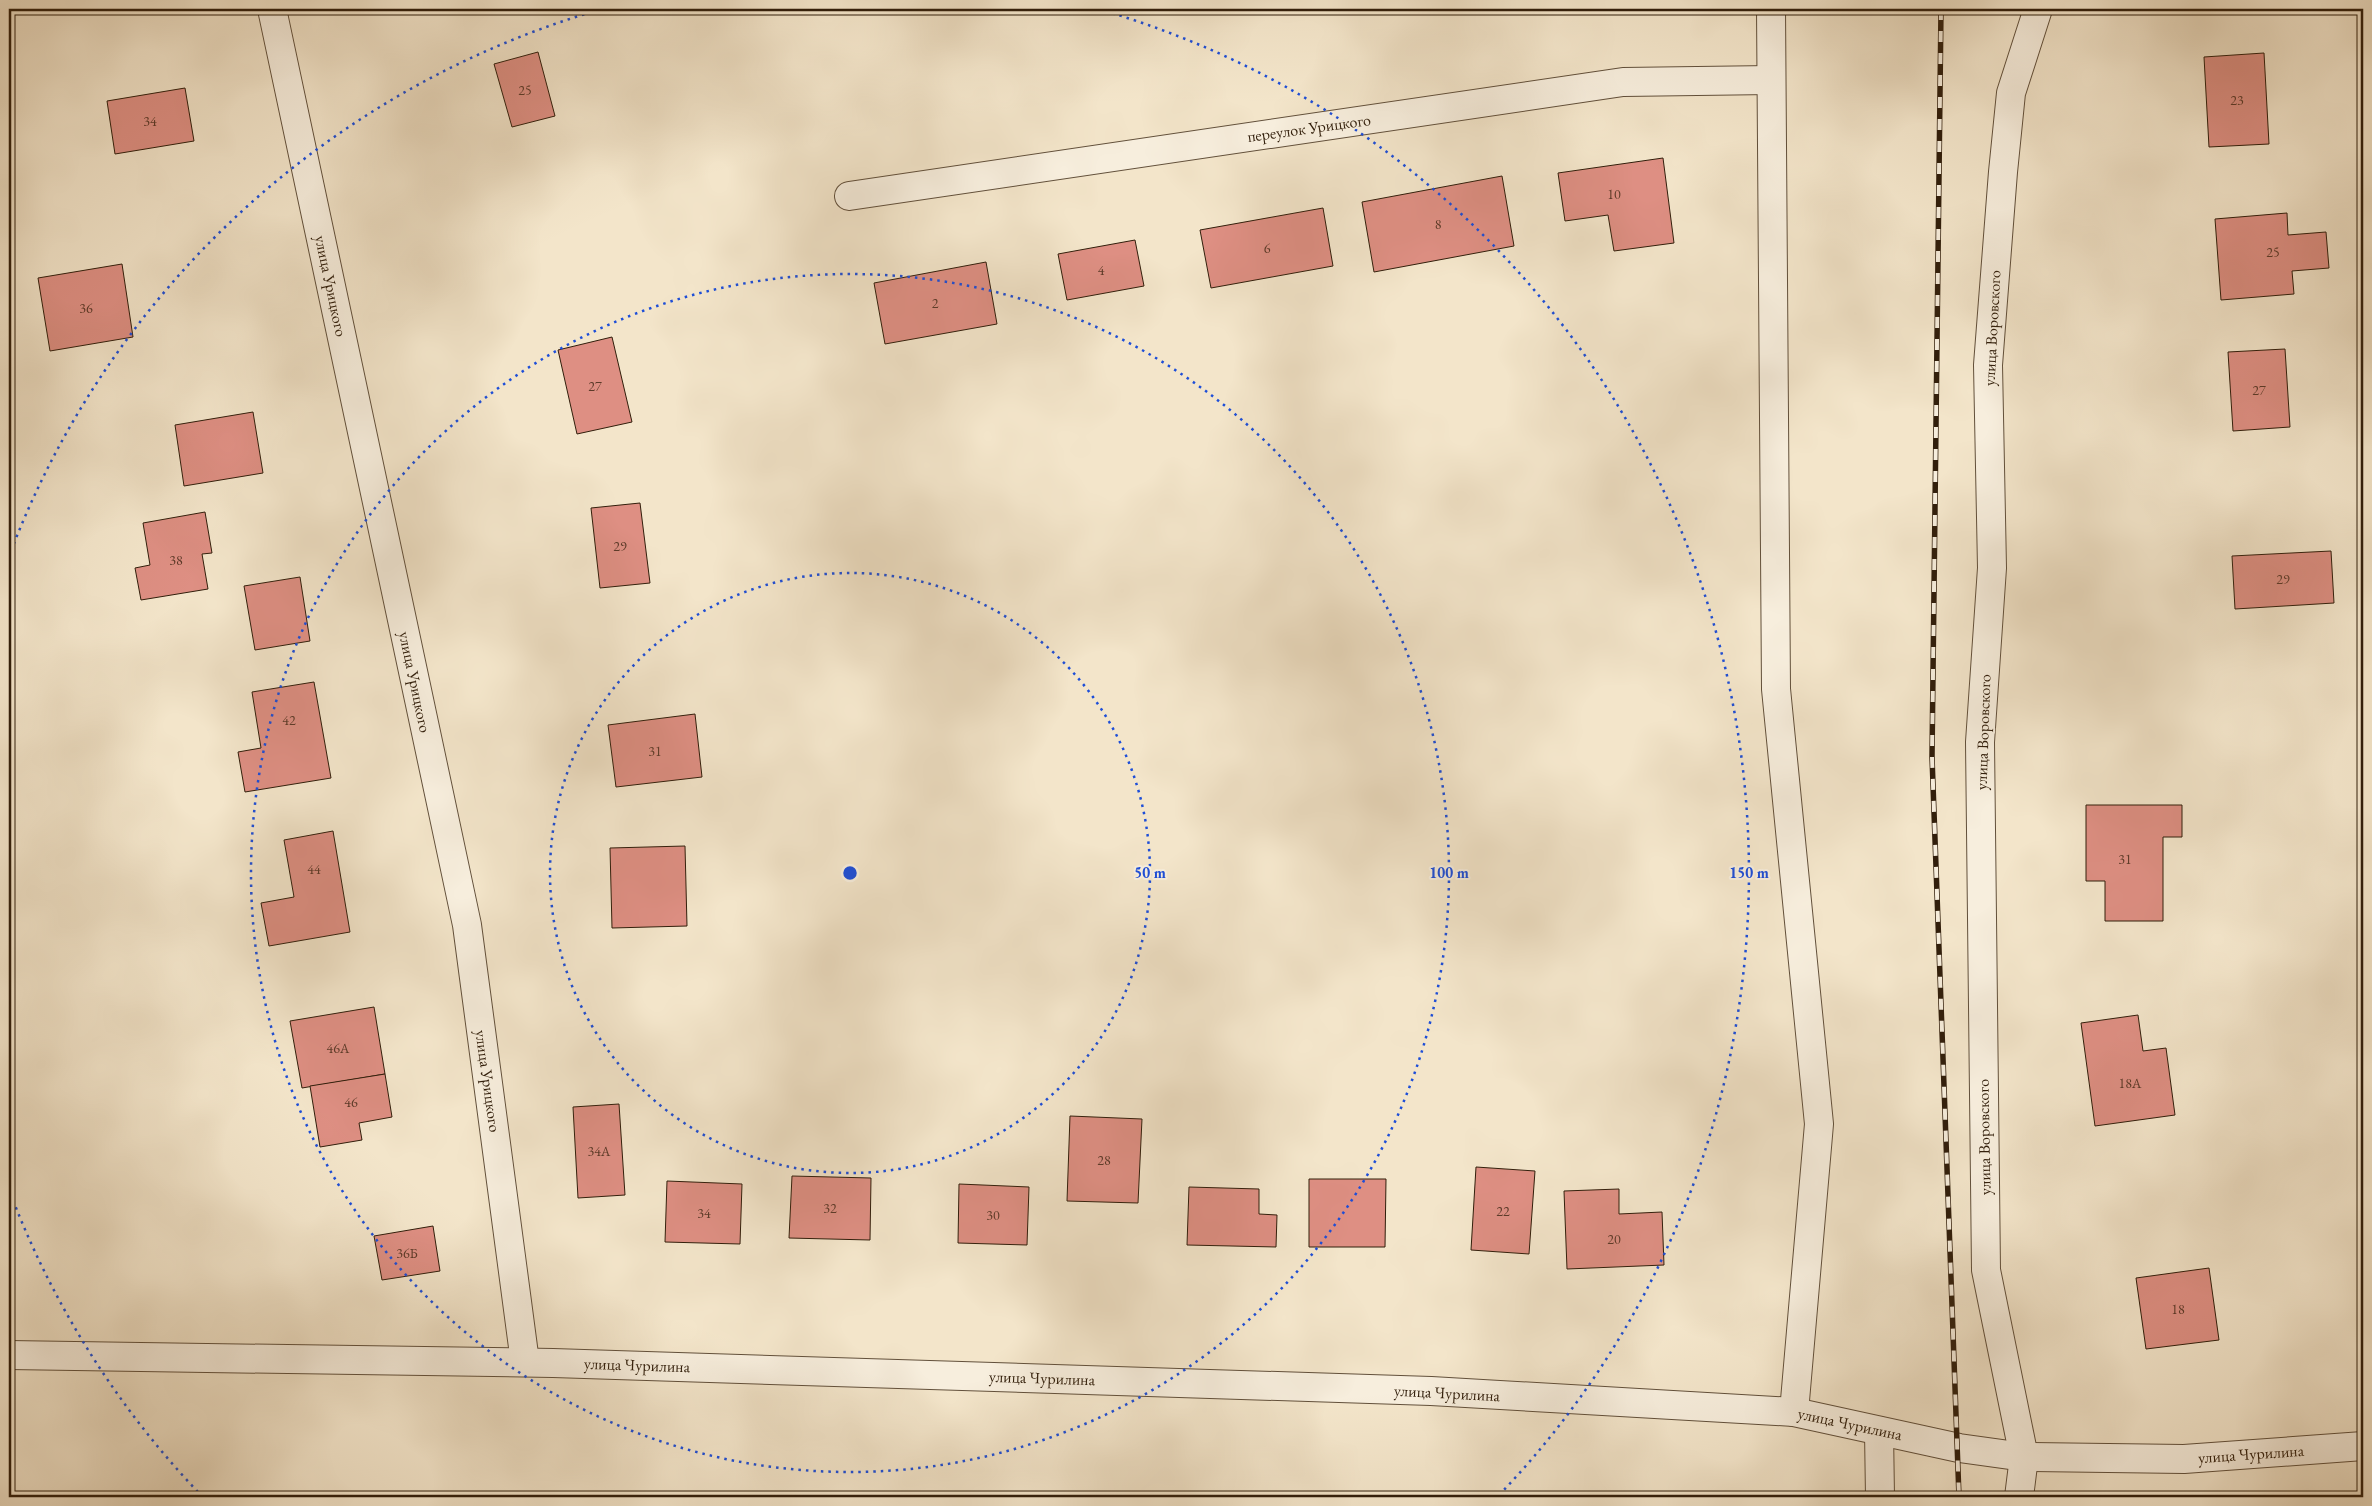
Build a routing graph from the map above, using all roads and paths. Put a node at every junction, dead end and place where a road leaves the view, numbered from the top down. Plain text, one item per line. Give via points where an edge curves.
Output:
1 (272, 9) edge
2 (1772, 9) edge
3 (2038, 9) edge
4 (1770, 80) junction
5 (849, 196) dead end
6 (9, 1355) edge
7 (525, 1362) junction
8 (1794, 1412) junction
9 (1879, 1431) junction
10 (2363, 1446) edge
11 (2024, 1458) junction
12 (1880, 1497) edge
13 (2020, 1497) edge

1 - 7 street, улица Урицкого via 467,925
2 - 4 street
3 - 11 street, улица Воровского via 2011,93 2000,201 1988,366 1992,568 1980,742 1986,1270
4 - 5 street, переулок Урицкого via 1622,82
4 - 8 street via 1776,689 1819,1124
6 - 7 street, улица Чурилина
7 - 8 street, улица Чурилина via 1431,1391
8 - 9 street, улица Чурилина
9 - 11 street, улица Чурилина
9 - 12 street
10 - 11 street, улица Чурилина via 2184,1459
11 - 13 street, улица Воровского

